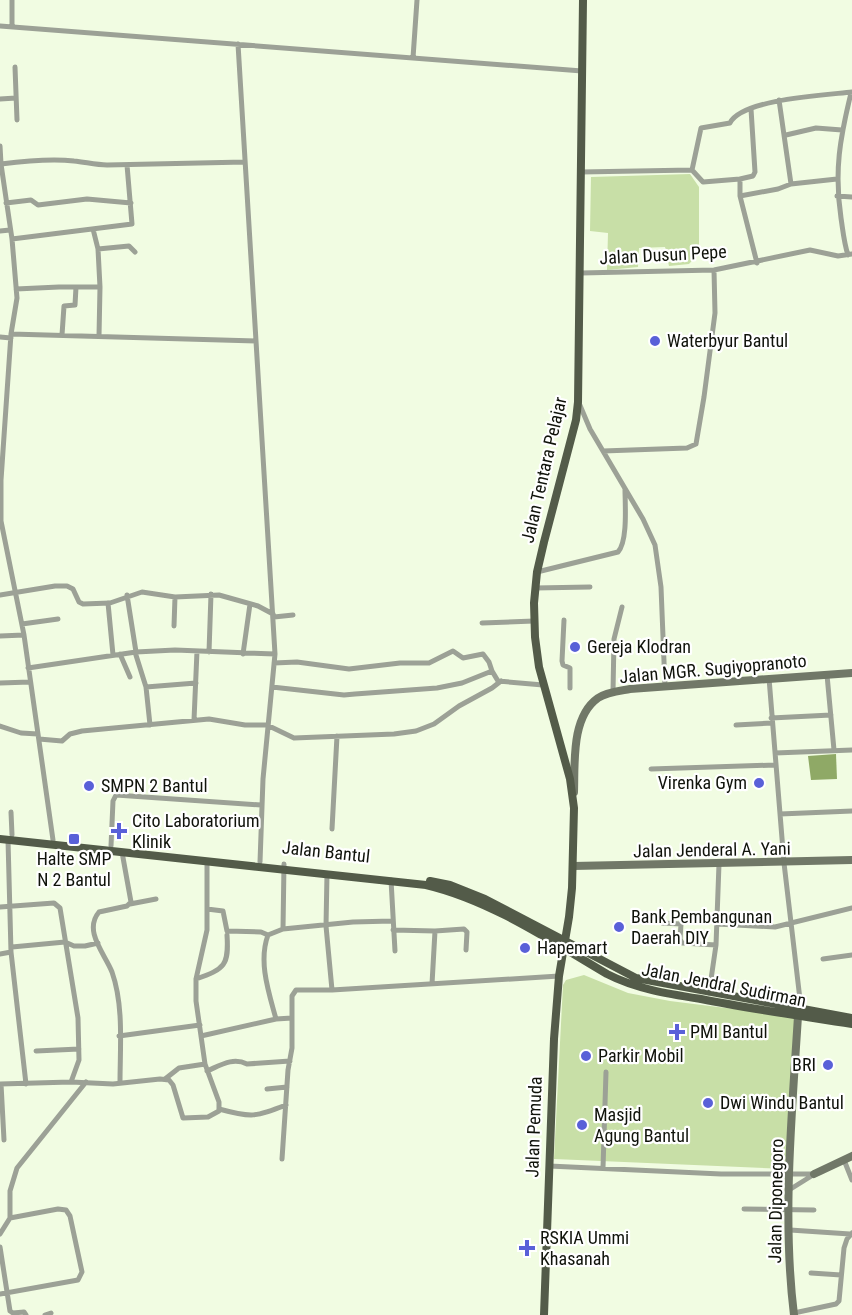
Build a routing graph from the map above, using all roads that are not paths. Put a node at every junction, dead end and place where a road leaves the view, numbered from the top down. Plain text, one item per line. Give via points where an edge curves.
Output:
1 (12, 0) edge
2 (417, 0) edge
3 (583, 0) edge
4 (0, 26) edge
5 (12, 27) junction
6 (238, 44) junction
7 (413, 58) junction
8 (15, 68) dead end
9 (582, 71) junction
10 (851, 92) edge
11 (16, 98) junction
12 (0, 99) edge
13 (779, 100) junction
14 (751, 110) junction
15 (17, 120) dead end
16 (842, 130) junction
17 (786, 135) junction
18 (0, 146) edge
19 (245, 162) junction
20 (127, 165) junction
21 (1, 166) edge
22 (693, 170) junction
23 (581, 172) junction
24 (740, 179) junction
25 (837, 179) junction
26 (792, 184) junction
27 (740, 196) junction
28 (837, 196) junction
29 (852, 197) edge
30 (6, 203) junction
31 (131, 203) junction
32 (93, 229) junction
33 (10, 230) junction
34 (0, 231) edge
35 (12, 239) junction
36 (98, 249) junction
37 (135, 252) dead end
38 (850, 254) edge
39 (757, 262) junction
40 (714, 270) junction
41 (581, 273) junction
42 (76, 287) junction
43 (100, 287) junction
44 (16, 289) junction
45 (62, 335) junction
46 (11, 336) junction
47 (99, 336) junction
48 (0, 337) edge
49 (256, 341) junction
50 (578, 402) junction
51 (2, 437) edge
52 (603, 451) junction
53 (0, 480) edge
54 (625, 488) junction
55 (1, 521) edge
56 (537, 572) junction
57 (590, 587) dead end
58 (535, 588) junction
59 (17, 593) junction
60 (211, 594) junction
61 (0, 596) edge
62 (127, 596) junction
63 (175, 597) junction
64 (108, 603) junction
65 (250, 604) junction
66 (622, 607) dead end
67 (273, 615) junction
68 (293, 615) dead end
69 (58, 619) dead end
70 (564, 620) dead end
71 (534, 621) junction
72 (482, 623) dead end
73 (22, 624) junction
74 (174, 626) dead end
75 (24, 635) junction
76 (0, 636) edge
77 (197, 651) junction
78 (135, 652) junction
79 (209, 652) junction
80 (116, 654) junction
81 (243, 654) junction
82 (275, 654) junction
83 (274, 663) junction
84 (28, 668) junction
85 (492, 671) junction
86 (852, 673) edge
87 (827, 675) junction
88 (130, 677) dead end
89 (769, 678) junction
90 (501, 681) junction
91 (30, 682) junction
92 (0, 683) edge
93 (196, 683) junction
94 (543, 685) junction
95 (666, 686) junction
96 (146, 687) junction
97 (272, 687) junction
98 (570, 688) dead end
99 (613, 692) junction
100 (831, 715) junction
101 (195, 720) junction
102 (771, 721) junction
103 (150, 725) junction
104 (267, 725) junction
105 (736, 725) dead end
106 (0, 726) edge
107 (38, 736) junction
108 (337, 736) junction
109 (834, 750) junction
110 (852, 750) edge
111 (775, 753) junction
112 (775, 765) junction
113 (651, 769) dead end
114 (261, 805) junction
115 (852, 811) edge
116 (10, 812) dead end
117 (780, 814) junction
118 (574, 820) junction
119 (332, 829) dead end
120 (0, 834) edge
121 (7, 838) edge
122 (53, 840) junction
123 (111, 846) junction
124 (122, 852) junction
125 (207, 861) junction
126 (852, 861) edge
127 (260, 862) junction
128 (784, 863) junction
129 (719, 864) junction
130 (573, 866) junction
131 (284, 867) junction
132 (327, 874) junction
133 (391, 880) junction
134 (156, 899) dead end
135 (130, 904) junction
136 (9, 906) junction
137 (0, 907) edge
138 (852, 908) edge
139 (207, 909) junction
140 (392, 921) junction
141 (662, 923) dead end
142 (717, 924) junction
143 (792, 924) junction
144 (326, 926) junction
145 (283, 929) junction
146 (393, 930) junction
147 (435, 932) junction
148 (227, 935) dead end
149 (268, 935) junction
150 (65, 942) junction
151 (98, 943) junction
152 (564, 944) junction
153 (716, 945) junction
154 (12, 949) junction
155 (466, 950) dead end
156 (395, 951) dead end
157 (0, 954) edge
158 (852, 955) edge
159 (823, 959) dead end
160 (559, 976) junction
161 (196, 979) junction
162 (432, 984) junction
163 (332, 990) junction
164 (709, 993) junction
165 (799, 1012) junction
166 (292, 1018) junction
167 (852, 1018) edge
168 (276, 1019) junction
169 (852, 1024) edge
170 (200, 1025) junction
171 (201, 1035) junction
172 (119, 1036) junction
173 (79, 1049) junction
174 (36, 1051) dead end
175 (291, 1060) junction
176 (205, 1064) junction
177 (207, 1071) junction
178 (606, 1072) dead end
179 (165, 1079) junction
180 (72, 1082) junction
181 (84, 1082) junction
182 (120, 1083) junction
183 (1, 1084) edge
184 (26, 1084) junction
185 (287, 1087) junction
186 (267, 1089) dead end
187 (286, 1105) junction
188 (219, 1109) junction
189 (4, 1140) dead end
190 (848, 1158) edge
191 (282, 1159) dead end
192 (549, 1166) junction
193 (603, 1168) junction
194 (814, 1174) junction
195 (789, 1175) junction
196 (852, 1180) edge
197 (789, 1190) junction
198 (744, 1209) dead end
199 (814, 1210) dead end
200 (789, 1211) junction
201 (10, 1218) junction
202 (790, 1230) junction
203 (0, 1234) edge
204 (851, 1234) edge
205 (0, 1249) edge
206 (811, 1273) dead end
207 (841, 1275) junction
208 (0, 1294) edge
209 (8, 1294) junction
210 (794, 1314) edge
211 (26, 1315) edge
212 (544, 1315) edge

1 - 5 street
2 - 7 street
3 - 9 main road, Jalan Tentara Pelajar
4 - 5 street
5 - 6 street
6 - 7 street
6 - 19 street
7 - 9 street
8 - 11 street
9 - 23 main road, Jalan Tentara Pelajar
10 - 13 street
10 - 16 street
11 - 12 street
11 - 15 street
13 - 14 street
13 - 17 street
14 - 22 street via 734,116 730,123 701,128
14 - 24 street via 755,172
16 - 17 street via 816,128
16 - 25 street
17 - 26 street
18 - 21 street
19 - 20 street
19 - 49 street
20 - 21 street via 28,161
20 - 31 street
21 - 30 street
22 - 23 street
22 - 24 street via 703,182
23 - 41 main road, Jalan Tentara Pelajar
24 - 27 street
25 - 26 street
25 - 28 street
26 - 27 street
27 - 39 street
28 - 29 street
28 - 38 street via 845,246
30 - 31 street via 31,200 38,206 87,199
30 - 33 street
31 - 32 street via 132,224
32 - 35 street
32 - 36 street
33 - 34 street
33 - 35 street
35 - 44 street
36 - 37 street via 129,246
36 - 43 street
38 - 39 street, Jalan Dusun Pepe via 838,256 810,250
39 - 40 street, Jalan Dusun Pepe
40 - 41 street, Jalan Dusun Pepe
40 - 52 street via 715,313 697,442 687,448
41 - 50 main road, Jalan Tentara Pelajar
42 - 43 street
42 - 44 street
42 - 45 street via 75,305 64,306
43 - 47 street
44 - 46 street
45 - 46 street
45 - 47 street
46 - 48 street
46 - 51 street
47 - 49 street
49 - 67 street
50 - 52 street
50 - 56 main road, Jalan Tentara Pelajar
51 - 53 street
52 - 54 street
53 - 55 street
54 - 56 street via 621,549
54 - 95 street via 647,527 657,556
55 - 59 street
56 - 58 main road, Jalan Tentara Pelajar
57 - 58 street
58 - 71 main road, Jalan Tentara Pelajar
59 - 61 street
59 - 64 street via 63,585 73,589 80,603
59 - 73 street
60 - 63 street
60 - 65 street
60 - 79 street
62 - 63 street via 141,592
62 - 64 street
62 - 78 street
63 - 74 street
64 - 80 street
65 - 67 street
65 - 81 street
66 - 99 street via 614,639
67 - 68 street
67 - 82 street
69 - 73 street
70 - 98 street via 562,662 570,668
71 - 72 street
71 - 94 main road, Jalan Tentara Pelajar
73 - 75 street
75 - 76 street
75 - 84 street
77 - 78 street
77 - 79 street
77 - 93 street
78 - 80 street
78 - 96 street
79 - 81 street
80 - 84 street
80 - 88 street
81 - 82 street
82 - 83 street
83 - 85 street via 349,669 429,663 453,651 463,658 483,654
83 - 97 street
84 - 91 street
85 - 90 street
85 - 97 street via 437,688 344,695
86 - 87 main road, Jalan MGR. Sugiyopranoto
87 - 89 main road, Jalan MGR. Sugiyopranoto
87 - 100 street
89 - 95 main road, Jalan MGR. Sugiyopranoto
89 - 102 street
90 - 94 street
90 - 108 street via 425,728 394,734
91 - 92 street
91 - 107 street
93 - 96 street
93 - 101 street
94 - 118 main road, Jalan Tentara Pelajar via 570,779
95 - 99 main road, Jalan MGR. Sugiyopranoto
96 - 103 street
97 - 104 street
99 - 118 main road, Jalan MGR. Sugiyopranoto via 598,698 578,732
100 - 102 street
100 - 109 street
101 - 103 street
101 - 104 street
102 - 105 street
102 - 111 street
103 - 107 street via 82,731 62,741
104 - 108 street via 294,738
104 - 114 street
106 - 107 street
107 - 122 street
108 - 119 street
109 - 110 street
109 - 111 street
111 - 112 street
112 - 113 street
112 - 117 street
114 - 123 street via 116,795
114 - 127 street
115 - 117 street
116 - 121 street
117 - 128 street
118 - 130 main road, Jalan Tentara Pelajar
120 - 121 main road, Jalan Bantul
121 - 122 main road, Jalan Bantul
121 - 124 main road, Jalan Bantul
121 - 136 street
122 - 123 main road, Jalan Bantul
123 - 127 main road, Jalan Bantul
124 - 125 main road, Jalan Bantul
124 - 135 street via 132,897
125 - 131 main road, Jalan Bantul
125 - 139 street
126 - 128 main road, Jalan Jenderal A. Yani
127 - 131 main road, Jalan Bantul
128 - 129 main road, Jalan Jenderal A. Yani
128 - 143 street
129 - 130 main road, Jalan Jenderal A. Yani
129 - 142 street
130 - 152 main road, Jalan Tentara Pelajar
131 - 132 main road, Jalan Bantul
131 - 145 street
131 - 152 main road, Jalan Bantul via 450,885 484,898
132 - 133 main road, Jalan Bantul
132 - 144 street
133 - 140 street
133 - 152 main road, Jalan Bantul via 463,896
134 - 135 street
135 - 151 street via 97,914 93,927
136 - 137 street
136 - 150 street via 56,903
136 - 154 street
138 - 143 street
139 - 149 street via 223,911 227,931
139 - 161 street via 207,936
140 - 144 street
140 - 146 street
141 - 153 street via 681,924 682,943
142 - 143 street via 770,928
142 - 153 street
143 - 165 street
144 - 145 street
144 - 163 street
145 - 149 street
146 - 147 street
146 - 156 street
147 - 155 street via 466,930
147 - 162 street
148 - 161 street via 228,956 223,966
149 - 168 street via 266,981
150 - 151 street via 74,946
150 - 154 street
150 - 173 street
151 - 172 street via 115,982
152 - 160 main road, Jalan Pemuda
152 - 164 main road, Jalan Jendral Sudirman via 636,978
152 - 165 main road, Jalan Jendral Sudirman via 630,984
153 - 164 street
154 - 157 street
154 - 184 street
158 - 159 street
160 - 162 street
160 - 192 main road, Jalan Pemuda
161 - 170 street
162 - 163 street
163 - 166 street via 295,991
164 - 165 main road, Jalan Jendral Sudirman
165 - 167 main road, Jalan Jendral Sudirman
165 - 169 main road, Jalan Jendral Sudirman
165 - 195 main road, Jalan Diponegoro
166 - 168 street
166 - 175 street
168 - 171 street
170 - 171 street
170 - 172 street
171 - 176 street
172 - 182 street
173 - 174 street
173 - 180 street
175 - 177 street via 247,1064 236,1060
175 - 185 street
176 - 177 street
176 - 179 street via 178,1068
177 - 188 street
178 - 193 street
179 - 182 street
179 - 188 street via 173,1084 183,1118 212,1116
180 - 181 street
180 - 184 street
181 - 182 street
181 - 201 street via 17,1168 10,1191
183 - 184 street
183 - 189 street
185 - 186 street
185 - 187 street
187 - 188 street via 250,1117
187 - 191 street
190 - 194 main road
190 - 196 street
192 - 193 street
192 - 212 main road, Jalan Pemuda
193 - 195 street
194 - 195 street
194 - 197 street
195 - 197 main road, Jalan Diponegoro
197 - 200 main road, Jalan Diponegoro
198 - 200 street
199 - 200 street
200 - 202 main road, Jalan Diponegoro
201 - 203 street
201 - 209 street via 66,1210 82,1272 78,1280
202 - 204 street
202 - 210 main road, Jalan Diponegoro
204 - 207 street via 844,1244
205 - 209 street
206 - 207 street
207 - 210 street via 836,1304
208 - 209 street
209 - 211 street via 11,1312

